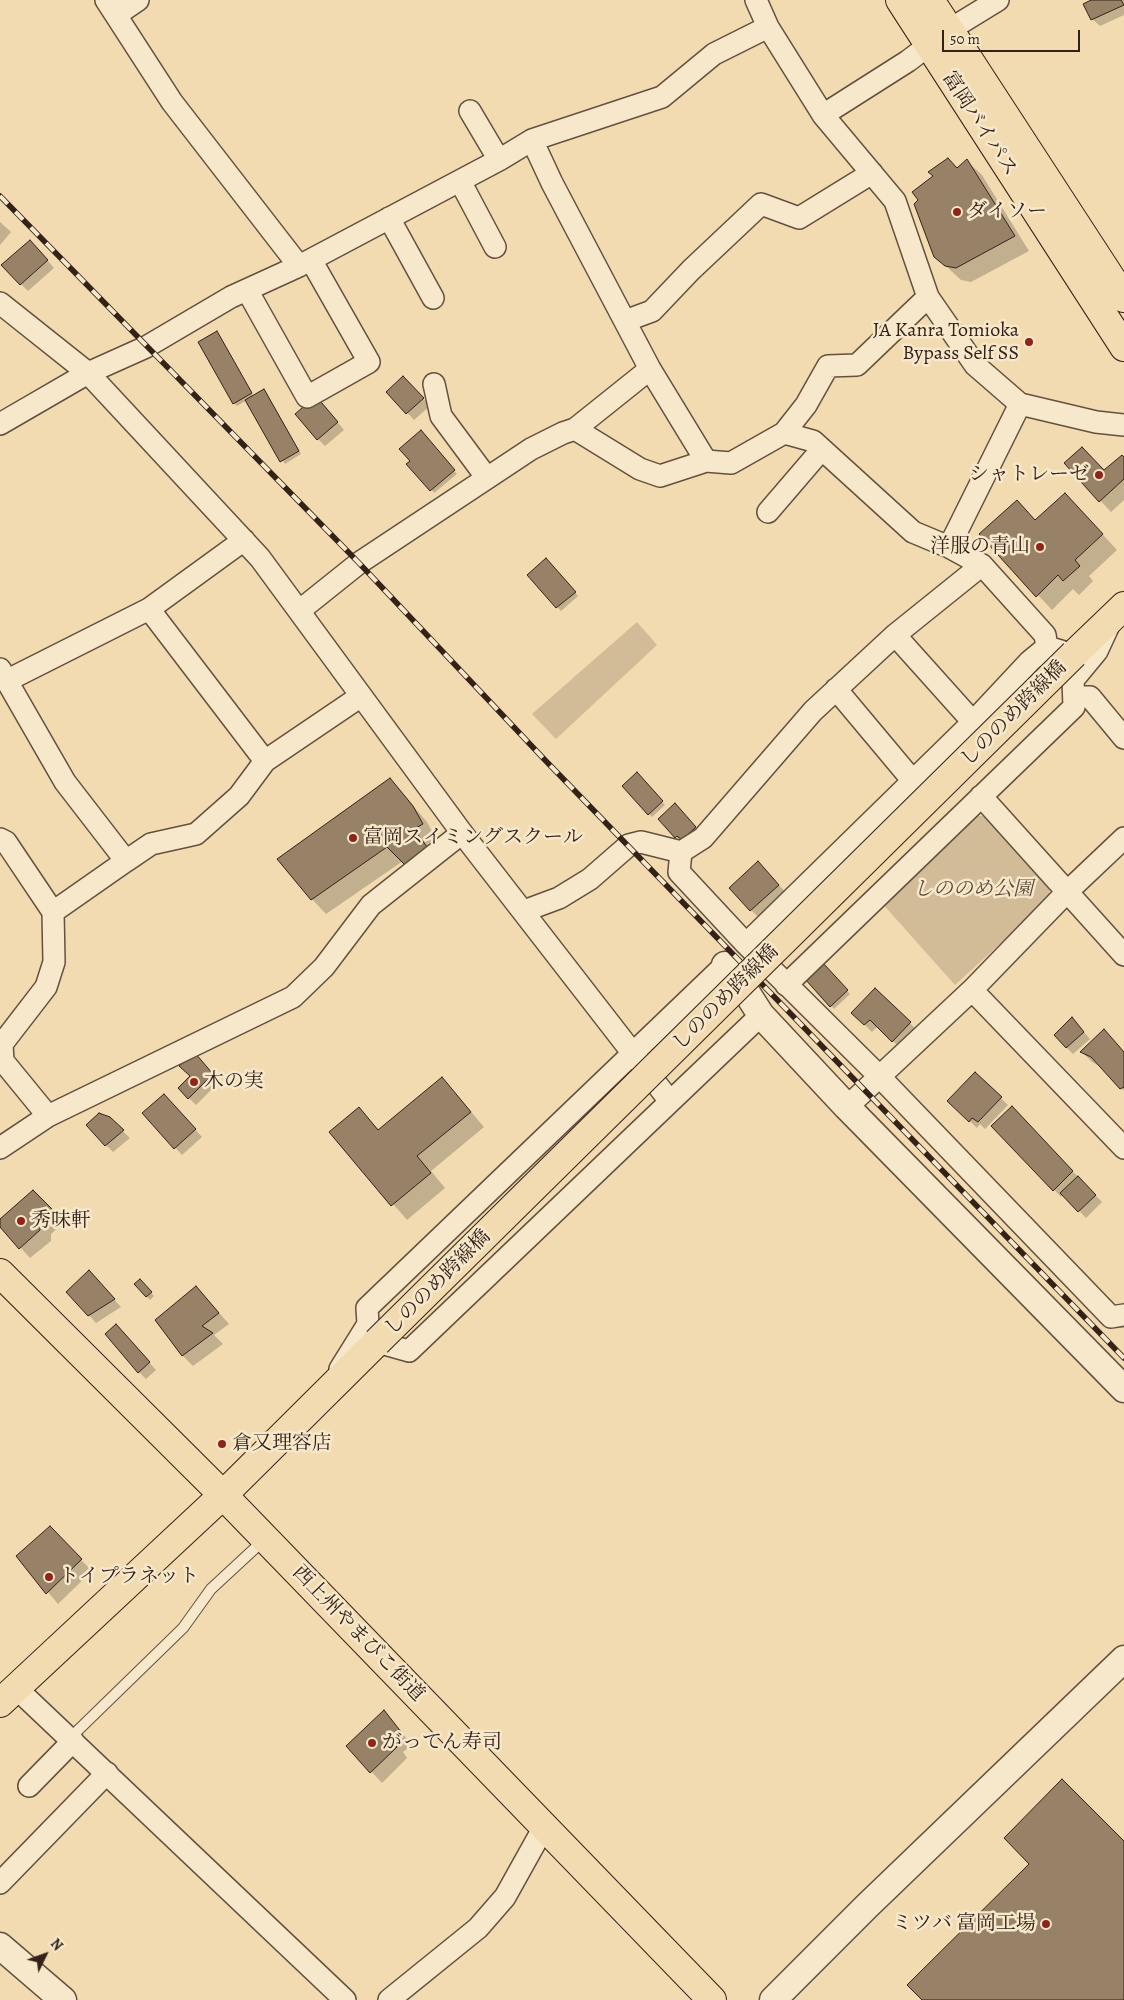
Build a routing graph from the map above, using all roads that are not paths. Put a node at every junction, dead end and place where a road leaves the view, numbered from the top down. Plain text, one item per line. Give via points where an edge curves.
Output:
1 (138, 0) edge
2 (756, 0) edge
3 (900, 0) edge
4 (930, 0) edge
5 (998, 0) edge
6 (111, 7) edge
7 (768, 27) junction
8 (939, 38) junction
9 (470, 111) dead end
10 (823, 115) junction
11 (532, 140) junction
12 (500, 160) junction
13 (872, 173) junction
14 (460, 181) junction
15 (389, 218) junction
16 (495, 247) dead end
17 (305, 263) junction
18 (247, 290) junction
19 (928, 297) junction
20 (433, 298) dead end
21 (1124, 298) edge
22 (0, 303) edge
23 (625, 321) junction
24 (1124, 348) edge
25 (650, 370) junction
26 (88, 373) junction
27 (434, 384) dead end
28 (1020, 404) junction
29 (0, 424) edge
30 (1124, 425) edge
31 (575, 430) junction
32 (784, 433) junction
33 (822, 449) junction
34 (706, 461) junction
35 (487, 478) junction
36 (768, 512) dead end
37 (244, 540) junction
38 (949, 547) junction
39 (982, 565) junction
40 (149, 609) junction
41 (299, 611) junction
42 (1118, 612) edge
43 (894, 635) junction
44 (1047, 647) junction
45 (1074, 654) junction
46 (4, 674) edge
47 (836, 689) junction
48 (361, 696) junction
49 (1074, 697) junction
50 (973, 722) junction
51 (1124, 738) edge
52 (264, 761) junction
53 (913, 781) junction
54 (981, 796) junction
55 (462, 833) junction
56 (1124, 838) edge
57 (0, 839) edge
58 (681, 852) junction
59 (126, 861) junction
60 (1067, 892) junction
61 (524, 911) junction
62 (53, 912) junction
63 (746, 944) junction
64 (1124, 955) edge
65 (725, 965) joint
66 (786, 985) junction
67 (972, 990) junction
68 (761, 1015) junction
69 (1, 1044) edge
70 (633, 1054) junction
71 (879, 1076) junction
72 (669, 1100) junction
73 (846, 1107) junction
74 (48, 1116) junction
75 (0, 1148) edge
76 (1124, 1148) edge
77 (0, 1273) edge
78 (1124, 1315) edge
79 (377, 1342) junction
80 (1124, 1389) edge
81 (323, 1397) junction
82 (223, 1495) junction
83 (265, 1538) junction
84 (1124, 1659) edge
85 (6, 1693) edge
86 (71, 1740) junction
87 (107, 1773) junction
88 (29, 1786) dead end
89 (544, 1827) junction
90 (0, 1883) edge
91 (0, 1946) edge
92 (63, 2000) edge
93 (345, 2000) edge
94 (389, 2000) edge
95 (712, 2000) edge
96 (773, 2000) edge

1 - 6 street
2 - 7 street
3 - 8 main road, 富岡バイパス
4 - 8 main road, 富岡バイパス
5 - 8 street
6 - 17 street via 172,102
7 - 10 street
7 - 11 street via 714,54 662,97
8 - 10 street
8 - 21 main road, 富岡バイパス
8 - 24 main road, 富岡バイパス
9 - 12 street
10 - 13 street
11 - 12 street
11 - 23 street
12 - 14 street
13 - 19 street via 895,201
13 - 23 street via 799,218 762,204 652,311
14 - 15 street
14 - 16 street
15 - 17 street
15 - 20 street
17 - 18 street
17 - 18 street via 369,362 307,397
18 - 26 street via 146,348
19 - 28 street via 975,365
19 - 32 street via 857,365 828,366 806,405
22 - 26 street
23 - 25 street
25 - 31 street
25 - 34 street
26 - 29 street
26 - 37 street
27 - 35 street via 441,416
28 - 30 street via 1096,422
28 - 38 street
31 - 34 street via 640,469 660,476
31 - 35 street via 531,449
32 - 33 street via 813,441
32 - 34 street via 731,463
33 - 36 street
33 - 38 street via 913,532
35 - 41 street via 359,564
37 - 40 street
37 - 41 street
38 - 39 street
39 - 43 street
39 - 44 street via 1045,635
40 - 46 street
40 - 52 street
41 - 48 street
42 - 45 main road, しののめ跨線橋
42 - 49 street via 1097,651 1073,680
43 - 47 street
43 - 50 street
44 - 45 street
44 - 50 street
45 - 79 main road, しののめ跨線橋, bridge
46 - 59 street via 65,782
47 - 53 street
47 - 58 street via 813,711 703,838
48 - 52 street
48 - 55 street
49 - 51 street via 1090,697
49 - 54 street via 1074,706
50 - 53 street
52 - 59 street via 239,796 196,834 151,844
53 - 63 street
54 - 60 street
54 - 66 street
55 - 61 street
55 - 74 street via 371,905 324,967 293,997
56 - 60 street
57 - 62 street via 6,842
58 - 61 street via 641,842 629,845 590,878 559,898
58 - 63 street via 679,872
59 - 62 street
60 - 64 street
60 - 67 street
61 - 70 street
62 - 69 street via 54,962 46,986
63 - 66 street
65 - 68 street
65 - 70 street
66 - 71 street
67 - 71 street
67 - 76 street
68 - 72 street
68 - 73 street
69 - 74 street via 3,1061
70 - 72 street
70 - 81 street via 367,1308 368,1324
71 - 73 street
71 - 78 street via 1111,1317
72 - 79 street via 409,1351
73 - 80 street
74 - 75 street
77 - 82 main road, 西上州やまびこ街道
79 - 81 main road, しののめ跨線橋
81 - 82 main road, しののめ跨線橋
82 - 83 main road, 西上州やまびこ街道
82 - 85 main road, しののめ跨線橋
83 - 86 lane via 211,1589 183,1628
83 - 89 main road, 西上州やまびこ街道
84 - 96 street via 866,1906
85 - 86 street
86 - 87 street
86 - 88 street
87 - 90 street
87 - 93 street
89 - 94 street via 505,1897 484,1922
89 - 95 main road, 西上州やまびこ街道
91 - 92 street

